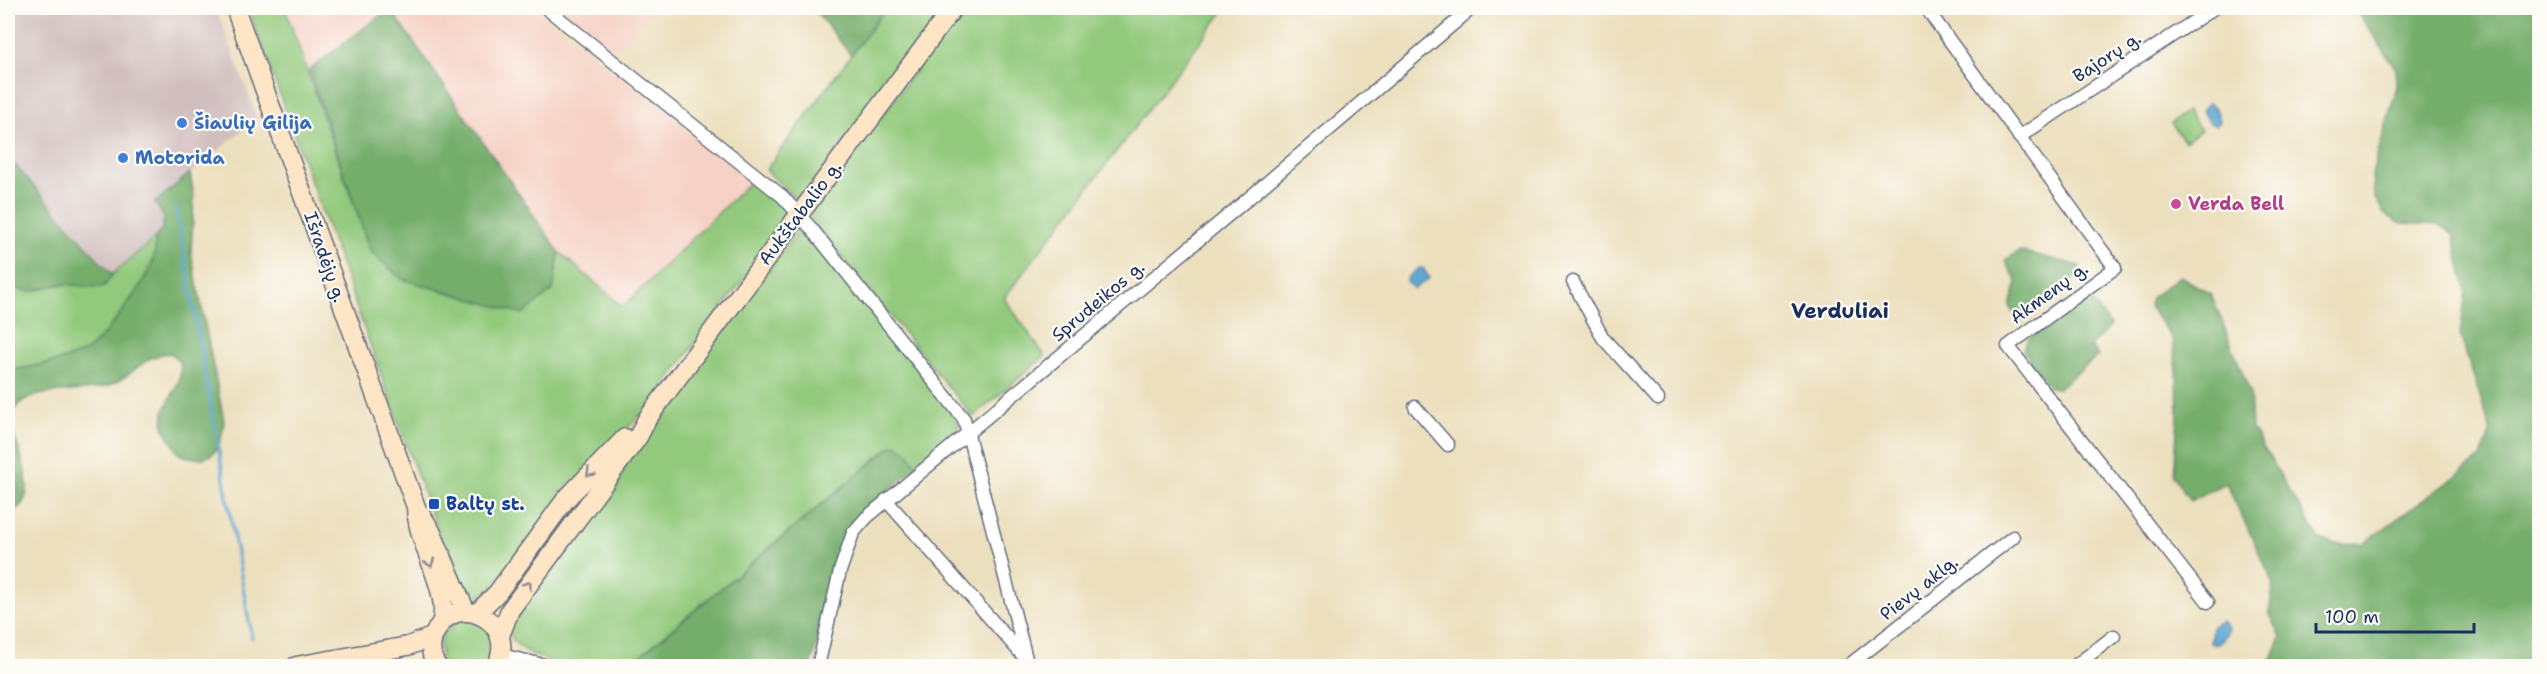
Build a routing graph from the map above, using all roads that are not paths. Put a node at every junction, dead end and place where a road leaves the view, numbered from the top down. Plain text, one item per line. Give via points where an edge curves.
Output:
1 (235, 8) edge
2 (546, 8) edge
3 (953, 8) edge
4 (1472, 8) edge
5 (1926, 8) edge
6 (2214, 8) edge
7 (2019, 137) junction
8 (800, 214) junction
9 (1573, 282) dead end
10 (1658, 399) dead end
11 (1415, 407) dead end
12 (647, 419) junction
13 (968, 434) junction
14 (1448, 445) dead end
15 (886, 500) junction
16 (416, 507) junction
17 (2013, 537) dead end
18 (2208, 602) dead end
19 (471, 613) junction
20 (442, 620) junction
21 (500, 636) junction
22 (2114, 636) dead end
23 (432, 637) junction
24 (499, 661) edge
25 (1030, 664) edge
26 (296, 666) edge
27 (433, 666) edge
28 (548, 666) edge
29 (818, 666) edge
30 (1848, 666) edge
31 (2075, 666) edge

1 - 16 main road, Išradėjų g.
2 - 8 street
3 - 8 main road, Aukštabalio g.
4 - 13 street, Sprudeikos g.
5 - 7 street, Akmenų g.
6 - 7 street, Bajorų g.
7 - 18 street, Akmenų g. via 2115,268 2008,346
8 - 12 main road, Aukštabalio g.
8 - 13 street via 964,419
9 - 10 street via 1603,338
11 - 14 street
12 -> 19 main road, Aukštabalio g. via 566,499 498,592
21 -> 12 main road, Aukštabalio g. via 510,610 638,437
13 - 15 street, Sprudeikos g.
13 - 25 street
15 - 25 street
15 - 29 street, Sprudeikos g. via 853,533
16 - 19 main road, Išradėjų g.
16 -> 20 main road, Išradėjų g. via 421,541 444,604
17 - 30 street, Pievų aklg.
19 - 20 main road
19 - 21 main road via 495,626
20 - 23 main road
21 - 24 main road
22 - 31 street
23 - 26 main road via 408,646
23 - 27 main road
24 - 28 street

